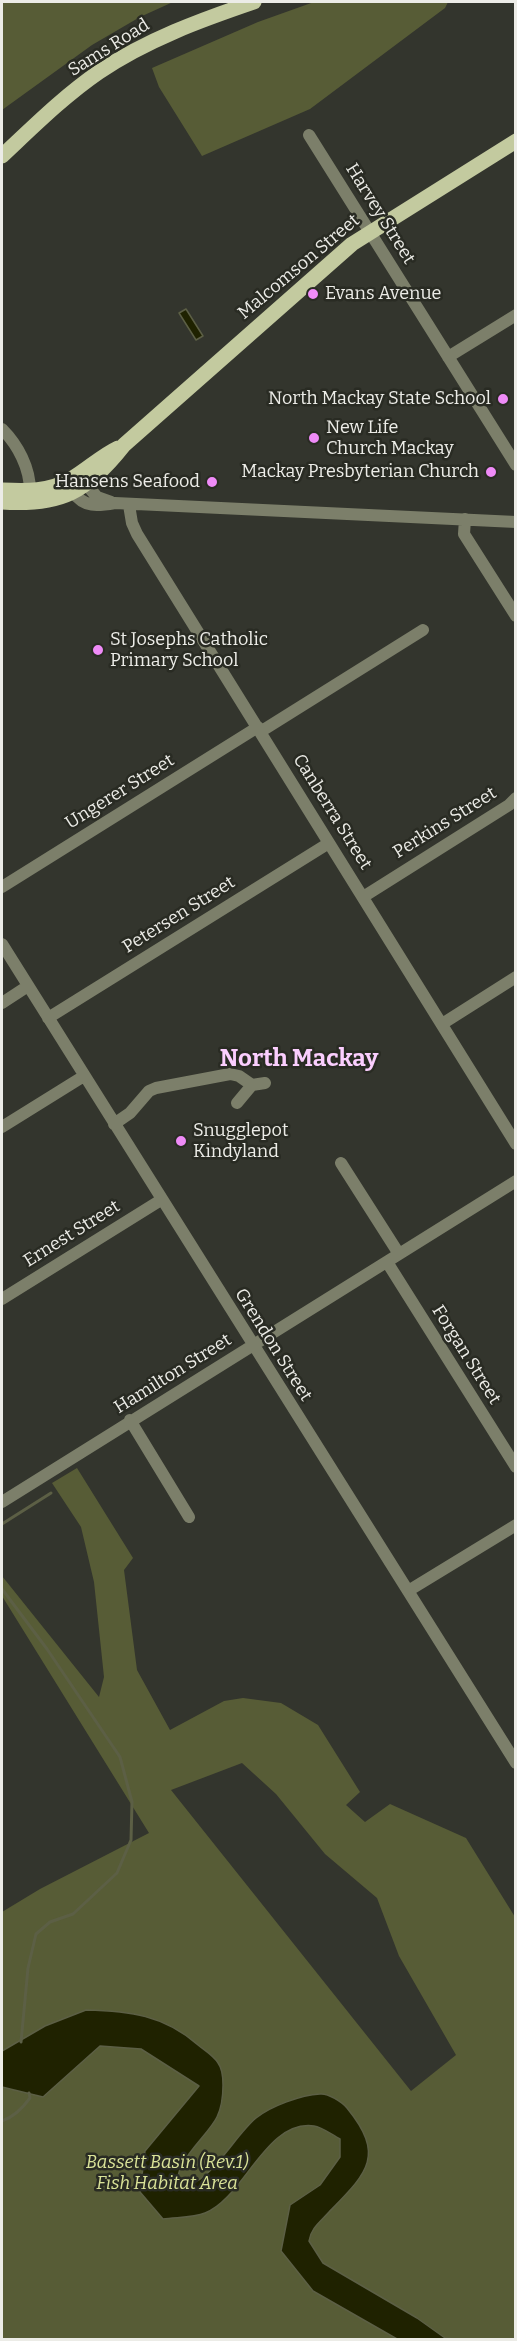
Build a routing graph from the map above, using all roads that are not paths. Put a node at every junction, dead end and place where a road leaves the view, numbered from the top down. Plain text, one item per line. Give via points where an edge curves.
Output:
1 (254, 2) edge
2 (309, 135) dead end
3 (516, 141) edge
4 (2, 156) edge
5 (369, 231) junction
6 (516, 315) edge
7 (448, 357) junction
8 (2, 429) edge
9 (516, 465) edge
10 (78, 483) junction
11 (2, 490) edge
12 (45, 492) junction
13 (2, 502) edge
14 (129, 504) junction
15 (465, 519) junction
16 (516, 522) edge
17 (516, 616) edge
18 (423, 630) dead end
19 (259, 729) junction
20 (516, 798) edge
21 (329, 843) junction
22 (2, 886) edge
23 (363, 897) junction
24 (2, 944) edge
25 (516, 976) edge
26 (28, 986) junction
27 (2, 1003) edge
28 (48, 1018) junction
29 (442, 1024) junction
30 (84, 1076) junction
31 (265, 1083) dead end
32 (252, 1085) junction
33 (237, 1103) dead end
34 (114, 1124) junction
35 (2, 1127) edge
36 (514, 1140) edge
37 (341, 1162) dead end
38 (516, 1181) edge
39 (161, 1200) junction
40 (399, 1254) junction
41 (387, 1262) junction
42 (2, 1299) edge
43 (252, 1346) junction
44 (130, 1420) junction
45 (516, 1467) edge
46 (2, 1502) edge
47 (189, 1518) dead end
48 (516, 1525) edge
49 (408, 1591) junction
50 (516, 1763) edge

1 - 4 main road, Sams Road via 165,35 100,72
2 - 5 street, Harvey Street
3 - 5 main road, Malcomson Street
5 - 7 street, Harvey Street
5 - 10 main road, Malcomson Street via 124,445 107,465
6 - 7 street
7 - 9 street, Harvey Street
8 - 12 street
10 - 12 main road
10 - 12 main road
10 - 14 street via 97,497
11 - 12 main road
12 - 13 main road
14 - 15 street
14 - 19 street, Canberra Street via 135,530
15 - 16 street
15 - 17 street via 464,534
18 - 19 street, Ungerer Street
19 - 21 street, Canberra Street
19 - 22 street, Ungerer Street
20 - 23 street, Perkins Street
21 - 23 street, Canberra Street
21 - 28 street, Petersen Street
23 - 29 street, Canberra Street
24 - 26 street, Grendon Street
25 - 29 street
26 - 27 street
26 - 28 street, Grendon Street
28 - 30 street, Grendon Street
29 - 36 street, Canberra Street
30 - 34 street, Grendon Street
30 - 35 street
31 - 32 street
32 - 33 street
32 - 34 street via 230,1074 156,1088
34 - 39 street, Grendon Street
37 - 40 street
38 - 40 street, Hamilton Street
39 - 42 street, Ernest Street
39 - 43 street, Grendon Street
40 - 41 street, Hamilton Street
41 - 43 street, Hamilton Street
41 - 45 street, Forgan Street
43 - 44 street, Hamilton Street
43 - 49 street, Grendon Street
44 - 46 street, Hamilton Street
44 - 47 street
48 - 49 street
49 - 50 street, Grendon Street

